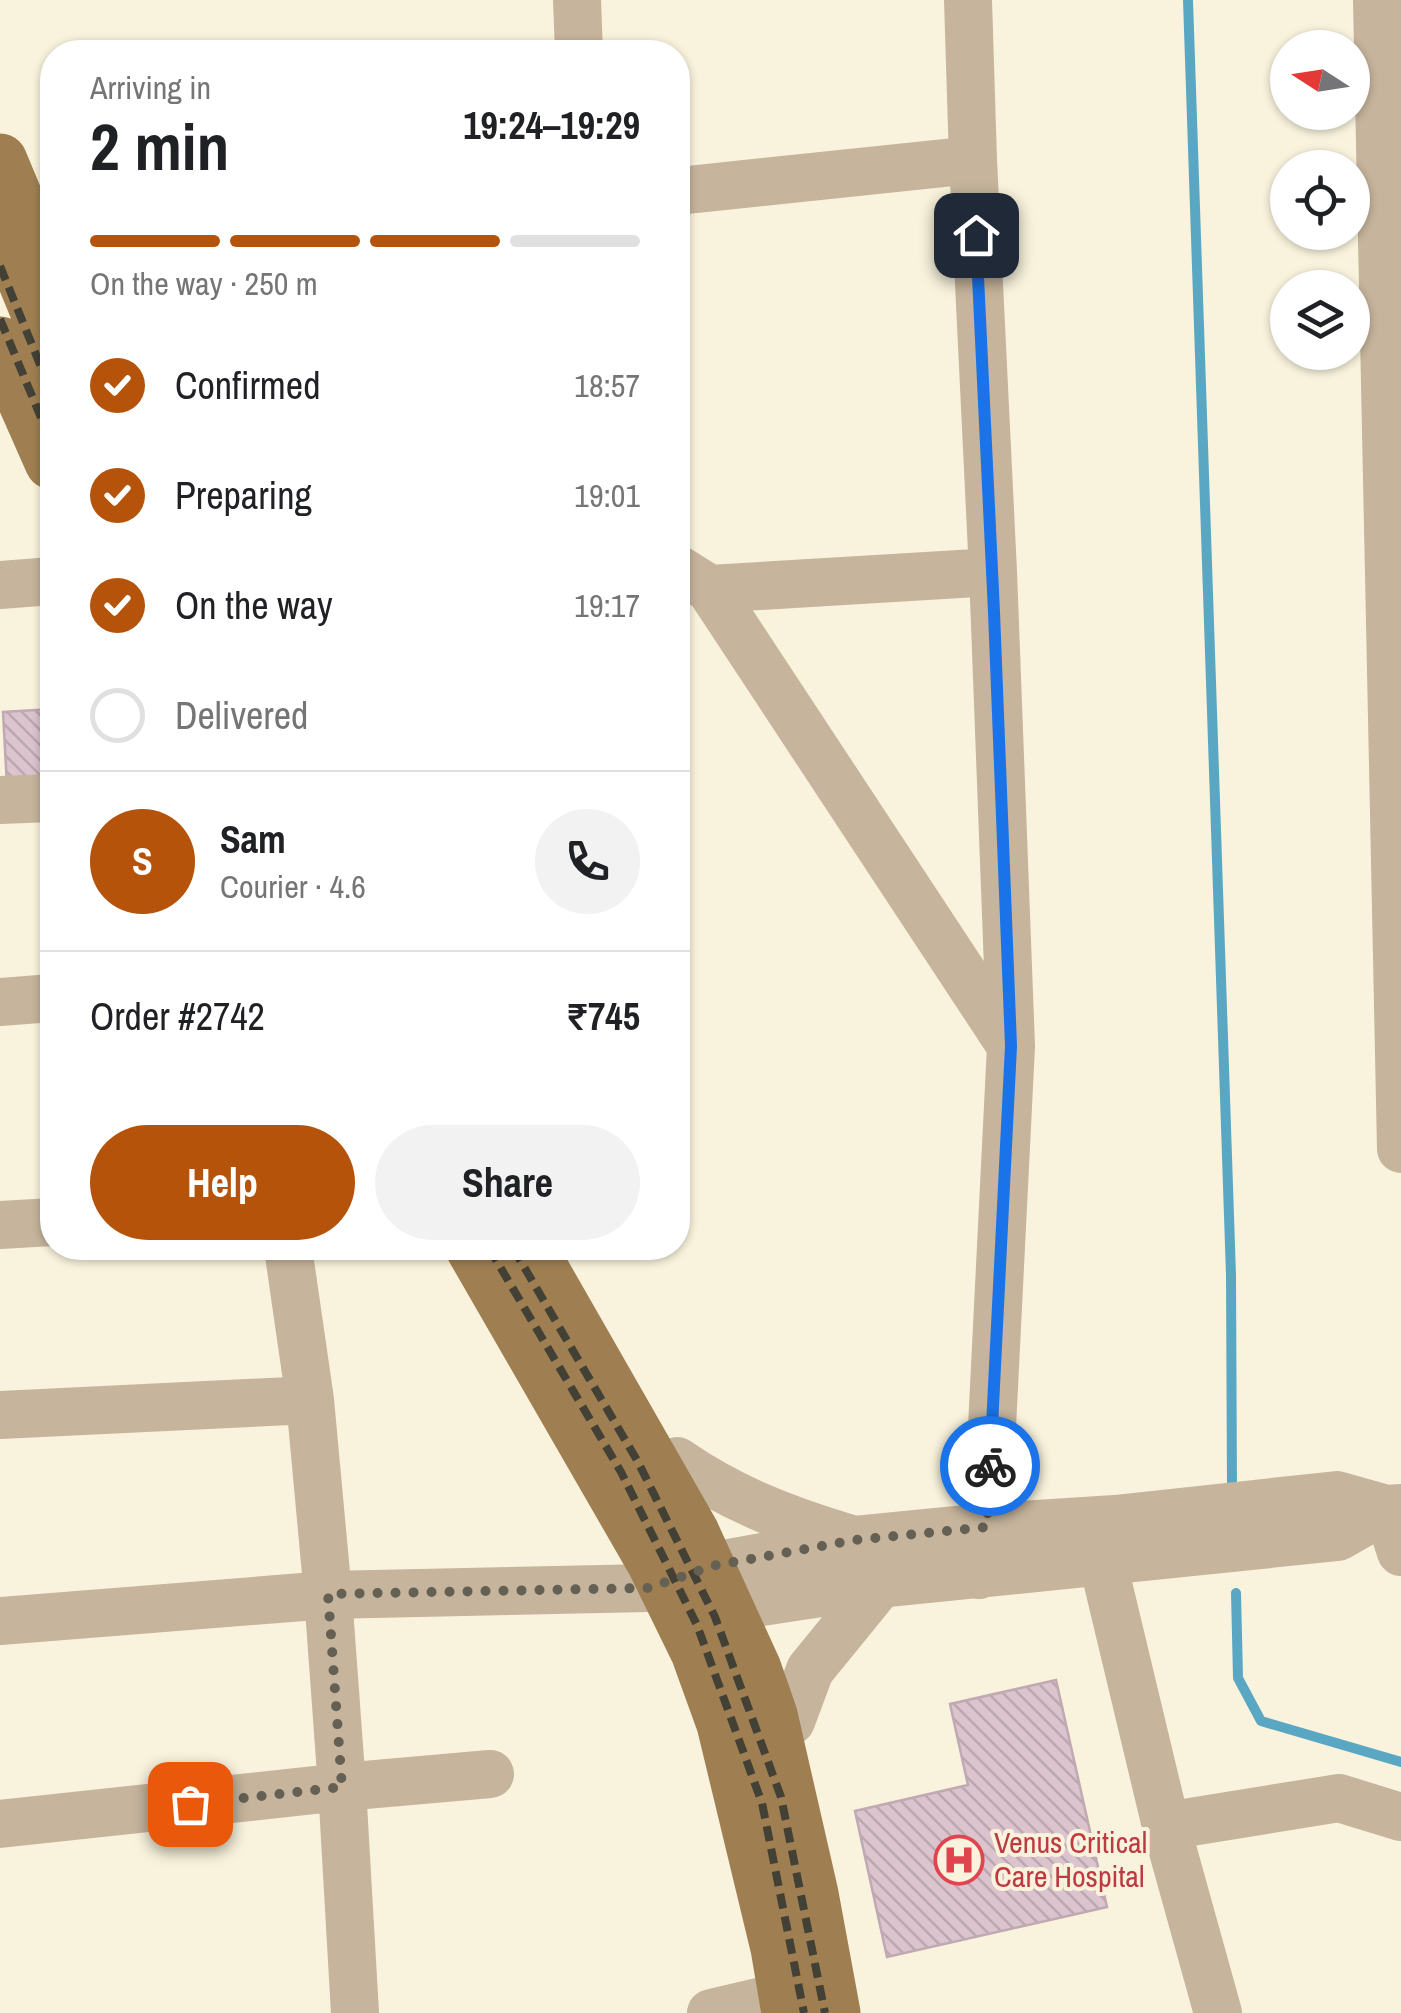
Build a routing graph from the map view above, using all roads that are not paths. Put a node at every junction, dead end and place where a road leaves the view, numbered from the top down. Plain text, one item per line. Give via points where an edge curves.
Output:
1 (577, 0) edge
2 (968, 0) edge
3 (1377, 0) edge
4 (579, 40) edge
5 (0, 160) edge
6 (972, 160) junction
7 (690, 189) edge
8 (0, 221) edge
9 (40, 257) edge
10 (40, 317) edge
11 (0, 344) edge
12 (1393, 353) edge
13 (0, 382) edge
14 (40, 435) edge
15 (40, 467) edge
16 (992, 572) junction
17 (694, 579) edge
18 (40, 582) edge
19 (0, 585) edge
20 (40, 798) edge
21 (0, 800) edge
22 (40, 999) edge
23 (0, 1002) edge
24 (1011, 1046) junction
25 (1401, 1149) edge
26 (40, 1223) edge
27 (0, 1225) edge
28 (290, 1260) edge
29 (466, 1260) edge
30 (481, 1260) edge
31 (536, 1260) edge
32 (564, 1260) edge
33 (310, 1400) junction
34 (0, 1415) edge
35 (677, 1462) junction
36 (1396, 1523) edge
37 (987, 1527) junction
38 (855, 1540) junction
39 (1103, 1563) junction
40 (979, 1574) junction
41 (739, 1583) junction
42 (880, 1584) junction
43 (649, 1588) junction
44 (328, 1594) junction
45 (0, 1621) edge
46 (672, 1637) junction
47 (791, 1721) junction
48 (490, 1774) dead end
49 (342, 1787) junction
50 (1401, 1817) edge
51 (0, 1824) edge
52 (1166, 1826) junction
53 (778, 2008) edge
54 (355, 2013) edge
55 (711, 2013) edge
56 (832, 2013) edge
57 (847, 2013) edge
58 (1218, 2013) edge

1 - 4 street
2 - 6 street
3 - 12 street
5 - 9 main road
6 - 7 street
6 - 16 street
8 - 10 main road
11 - 14 main road
12 - 25 street
13 - 15 main road
16 - 17 street
16 - 24 street
17 - 24 street
18 - 19 street
20 - 21 street
22 - 23 street
24 - 37 street
26 - 27 street
28 - 33 street
29 - 43 main road
30 - 53 main road via 654,1562 698,1652 724,1724 778,1948
31 - 56 main road via 692,1533 754,1669 811,1894
32 - 35 main road
33 - 34 street
33 - 44 street
35 - 38 street via 751,1504
35 - 41 main road
36 - 37 street via 1337,1495
36 - 39 street via 1338,1537
37 - 38 street
37 - 40 street
38 - 41 street
39 - 40 street
39 - 52 street
40 - 42 street
41 - 42 street
41 - 43 street via 712,1566
41 - 46 street
41 - 47 main road
42 - 47 street via 810,1670
43 - 44 street
43 - 46 main road
44 - 45 street
44 - 49 street
46 - 53 main road via 726,1797
47 - 57 main road
48 - 49 street
49 - 51 street
49 - 54 street
50 - 52 street via 1339,1798
52 - 58 street
53 - 55 street

